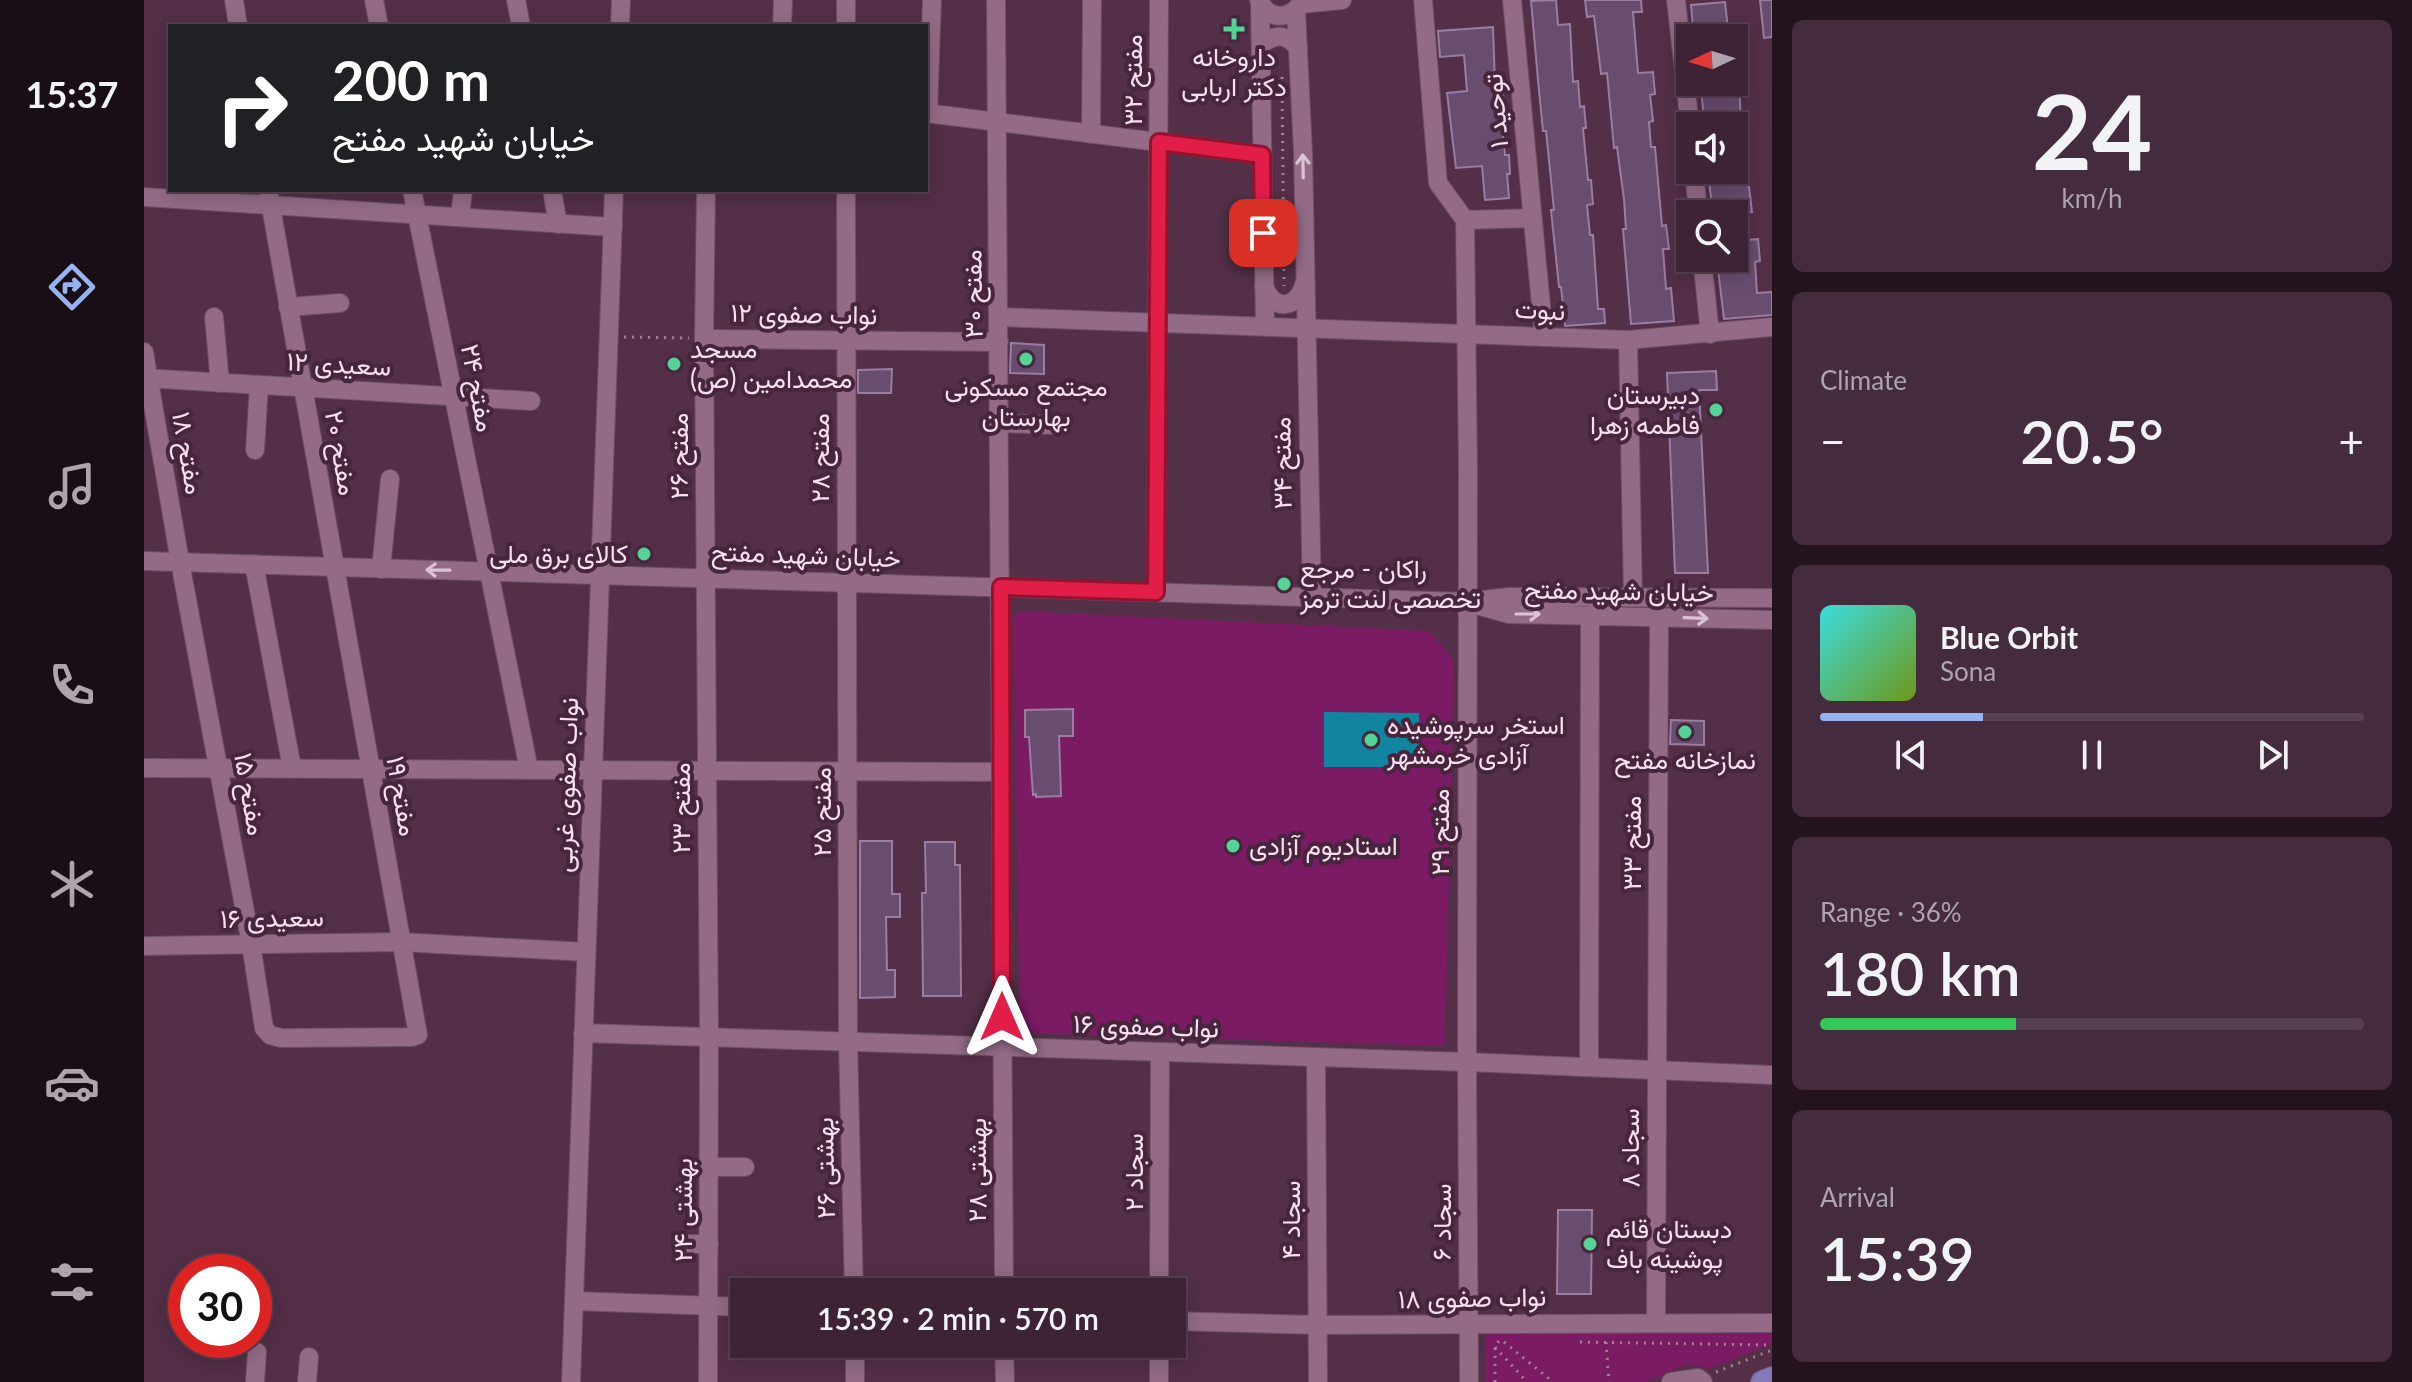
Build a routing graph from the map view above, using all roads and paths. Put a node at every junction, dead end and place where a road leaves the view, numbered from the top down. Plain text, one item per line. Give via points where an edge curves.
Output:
1 (234, 0) edge
2 (374, 0) edge
3 (516, 0) edge
4 (621, 0) edge
5 (783, 0) edge
6 (846, 0) edge
7 (932, 0) edge
8 (996, 0) edge
9 (1092, 0) edge
10 (1159, 0) edge
11 (1342, 0) edge
12 (1423, 0) edge
13 (1512, 0) edge
14 (1676, 0) edge
15 (1259, 2) edge
16 (1300, 5) edge
17 (238, 24) edge
18 (379, 24) edge
19 (521, 24) edge
20 (620, 24) edge
21 (782, 24) edge
22 (846, 24) edge
23 (1261, 44) junction
24 (1298, 57) junction
25 (928, 90) edge
26 (1688, 112) edge
27 (928, 113) edge
28 (997, 122) junction
29 (1091, 134) junction
30 (1159, 142) junction
31 (1262, 155) junction
32 (412, 192) edge
33 (463, 192) edge
34 (552, 192) edge
35 (614, 192) edge
36 (706, 192) edge
37 (846, 192) edge
38 (144, 197) edge
39 (269, 198) edge
40 (417, 214) junction
41 (460, 217) junction
42 (1532, 218) junction
43 (1465, 220) junction
44 (558, 224) junction
45 (613, 227) junction
46 (1703, 272) edge
47 (1304, 283) junction
48 (1264, 286) junction
49 (340, 303) dead end
50 (1279, 304) junction
51 (288, 307) junction
52 (214, 317) dead end
53 (999, 317) junction
54 (1158, 322) junction
55 (1265, 326) junction
56 (1772, 327) edge
57 (1305, 328) junction
58 (1465, 333) junction
59 (1710, 334) junction
60 (609, 337) junction
61 (1544, 337) junction
62 (704, 339) junction
63 (844, 340) junction
64 (1628, 340) junction
65 (999, 342) junction
66 (144, 352) edge
67 (146, 378) edge
68 (220, 383) junction
69 (259, 385) junction
70 (303, 388) junction
71 (453, 397) junction
72 (531, 401) dead end
73 (1000, 423) junction
74 (1054, 425) dead end
75 (255, 450) dead end
76 (390, 479) dead end
77 (144, 561) edge
78 (180, 562) junction
79 (254, 564) junction
80 (335, 567) junction
81 (381, 569) junction
82 (489, 571) junction
83 (600, 575) junction
84 (706, 578) junction
85 (847, 582) junction
86 (1001, 587) junction
87 (1156, 592) junction
88 (1312, 597) junction
89 (1633, 597) junction
90 (1772, 598) edge
91 (1466, 602) junction
92 (1590, 615) junction
93 (1659, 617) junction
94 (1772, 620) edge
95 (144, 768) edge
96 (219, 768) junction
97 (292, 768) junction
98 (370, 769) junction
99 (529, 770) junction
100 (593, 771) junction
101 (707, 771) junction
102 (848, 771) junction
103 (1001, 772) junction
104 (401, 942) junction
105 (251, 944) junction
106 (144, 946) edge
107 (586, 952) junction
108 (583, 1033) junction
109 (270, 1035) joint
110 (709, 1038) junction
111 (848, 1042) junction
112 (1002, 1047) junction
113 (1160, 1052) junction
114 (1316, 1057) junction
115 (1467, 1062) junction
116 (1589, 1067) junction
117 (1657, 1070) junction
118 (1772, 1075) edge
119 (709, 1167) junction
120 (745, 1167) dead end
121 (684, 1244) dead end
122 (709, 1244) junction
123 (854, 1278) edge
124 (1004, 1278) edge
125 (1159, 1278) edge
126 (574, 1301) junction
127 (709, 1306) junction
128 (730, 1307) edge
129 (1186, 1321) edge
130 (1605, 1322) junction
131 (1656, 1322) junction
132 (1772, 1323) edge
133 (1318, 1325) junction
134 (1469, 1325) junction
135 (1500, 1339) junction
136 (1516, 1340) dead end
137 (1576, 1341) dead end
138 (1606, 1342) junction
139 (1495, 1347) junction
140 (1772, 1350) edge
141 (309, 1357) dead end
142 (257, 1358) edge
143 (855, 1358) edge
144 (1004, 1358) edge
145 (1159, 1358) edge
146 (1772, 1378) edge
147 (1700, 1380) edge
148 (255, 1382) edge
149 (307, 1382) edge
150 (571, 1382) edge
151 (708, 1382) edge
152 (855, 1382) edge
153 (1005, 1382) edge
154 (1159, 1382) edge
155 (1318, 1382) edge
156 (1469, 1382) edge
157 (1495, 1382) edge
158 (1527, 1382) edge
159 (1553, 1382) edge
160 (1609, 1382) edge
161 (1671, 1382) edge
162 (1762, 1382) edge

1 - 17 street
2 - 18 street
3 - 19 street
4 - 20 street
5 - 21 street
6 - 22 street
7 - 25 street
8 - 28 street, مفتح ۳۰
9 - 29 street
10 - 30 street, مفتح ۳۲
11 - 16 street
12 - 43 street via 1438,183
13 - 42 street, توحید ۱
14 - 26 street
15 - 16 street via 1277,16 1291,14
15 - 23 street
16 - 24 street, مفتح ۳۴
23 - 24 street via 1271,37 1290,39
23 - 31 street
47 -> 24 street, مفتح ۳۴
24 - 50 path via 1281,66 1284,296
27 - 28 street
28 - 29 street
28 - 53 street, مفتح ۳۰
29 - 30 street
30 - 31 street
30 - 54 street, مفتح ۳۲
31 - 48 street
32 - 40 street, مفتح ۲۴
33 - 41 street
34 - 44 street
35 - 45 street, نواب صفوی غربی
36 - 62 street, مفتح ۲۶
37 - 63 street, مفتح ۲۸
38 - 39 street
39 - 40 street
39 - 51 street, مفتح ۲۰
40 - 41 street
40 - 71 street, مفتح ۲۴
41 - 44 street
42 - 43 street
42 - 61 street, توحید ۱
43 - 58 street, مفتح ۲۹
44 - 45 street
45 - 60 street, نواب صفوی غربی
46 - 59 street
47 - 50 street via 1296,300
47 - 57 street, مفتح ۳۴
48 - 50 street
48 - 55 street
49 - 51 street
51 - 70 street, مفتح ۲۰
52 - 68 street
53 - 54 street, نبوت
53 - 65 street, مفتح ۳۰
54 - 55 street, نبوت
54 - 87 street, مفتح ۳۲
55 - 57 street, نبوت
56 - 59 street, نبوت
57 - 58 street, نبوت
57 - 88 street, مفتح ۳۴
58 - 61 street, نبوت
58 - 91 street, مفتح ۲۹
59 - 64 street, نبوت
60 - 62 path, نواب صفوی ۱۲
60 - 83 street, نواب صفوی غربی
61 - 64 street, نبوت
62 - 63 street, نواب صفوی ۱۲
62 - 84 street, مفتح ۲۶
63 - 65 street, نواب صفوی ۱۲
63 - 85 street, مفتح ۲۸
64 - 89 street
65 - 73 street, مفتح ۳۰
66 - 67 street, مفتح ۱۸
67 - 68 street, سعیدی ۱۲
67 - 78 street, مفتح ۱۸
68 - 69 street, سعیدی ۱۲
69 - 70 street, سعیدی ۱۲
69 - 75 street
70 - 71 street, سعیدی ۱۲
70 - 80 street, مفتح ۲۰
71 - 72 street, سعیدی ۱۲
71 - 82 street, مفتح ۲۴
73 - 74 street
73 - 86 street, مفتح ۳۰
76 - 81 street
77 - 78 street, خیابان شهید مفتح
78 - 79 street, خیابان شهید مفتح
78 - 96 street, مفتح ۱۵
79 - 80 street, خیابان شهید مفتح
79 - 97 street
80 - 81 street, خیابان شهید مفتح
80 - 98 street, مفتح ۱۹
82 -> 81 street, خیابان شهید مفتح
82 - 83 street, خیابان شهید مفتح
82 - 99 street, مفتح ۲۴
83 - 84 street, خیابان شهید مفتح
83 - 100 street, نواب صفوی غربی
84 - 85 street, خیابان شهید مفتح
84 - 101 street, مفتح ۲۳
85 - 86 street, خیابان شهید مفتح
85 - 102 street, مفتح ۲۵
86 - 87 street, خیابان شهید مفتح
86 - 103 street, مفتح ۳۰
87 - 88 street, خیابان شهید مفتح
88 - 91 street, خیابان شهید مفتح
89 - 90 street, خیابان شهید مفتح
89 - 91 street, خیابان شهید مفتح
91 -> 92 street, خیابان شهید مفتح via 1509,614
91 - 115 street, مفتح ۲۹
92 - 93 street, خیابان شهید مفتح
92 - 116 street
93 -> 94 street, خیابان شهید مفتح
93 - 117 street, مفتح ۳۳
95 - 96 street
96 - 97 street
96 - 105 street, مفتح ۱۵
97 - 98 street
98 - 99 street
98 - 104 street, مفتح ۱۹
99 - 100 street
100 - 101 street
100 - 107 street, نواب صفوی غربی
101 - 102 street
101 - 110 street, مفتح ۲۳
102 - 103 street
102 - 111 street, مفتح ۲۵
103 - 112 street, بهشتی ۲۸
104 - 105 street, سعیدی ۱۶
104 - 107 street, سعیدی ۱۶
104 - 109 street, مفتح ۱۹ via 418,1035
105 - 106 street, سعیدی ۱۶
105 - 109 street, مفتح ۱۵ via 264,1028
107 - 108 street, نواب صفوی غربی
108 - 110 street, نواب صفوی ۱۶
108 - 126 street, نواب صفوی غربی
110 - 111 street, نواب صفوی ۱۶
110 - 119 street, بهشتی ۲۴
111 - 112 street, نواب صفوی ۱۶
111 - 123 street, بهشتی ۲۶
112 - 113 street, نواب صفوی ۱۶
112 - 124 street, بهشتی ۲۸
113 - 114 street, نواب صفوی ۱۶
113 - 125 street, سجاد ۲
114 - 115 street, نواب صفوی ۱۶
114 - 133 street, سجاد ۴
115 - 116 street, نواب صفوی ۱۶
115 - 134 street, سجاد ۶
116 - 117 street, نواب صفوی ۱۶
117 - 118 street, نواب صفوی ۱۶
117 - 131 street, سجاد ۸
119 - 120 street
119 - 122 street, بهشتی ۲۴
121 - 122 street
122 - 127 street, بهشتی ۲۴
126 - 127 street
126 - 150 street, نواب صفوی غربی
127 - 128 street
127 - 151 street, بهشتی ۲۴
129 - 133 street, نواب صفوی ۱۸
130 - 131 street, نواب صفوی ۱۸
130 - 134 street, نواب صفوی ۱۸
130 - 138 path
131 - 132 street, نواب صفوی ۱۸
133 - 134 street, نواب صفوی ۱۸
133 - 155 street, سجاد ۴
134 - 156 street, سجاد ۶
135 - 136 path
135 - 139 path
135 - 159 path
137 - 138 path
138 - 140 path
138 - 160 path
139 - 157 path
139 - 158 path
140 - 147 path
141 - 149 street
142 - 148 street
143 - 152 street
144 - 153 street
145 - 154 street
146 - 162 main road
147 - 161 street

